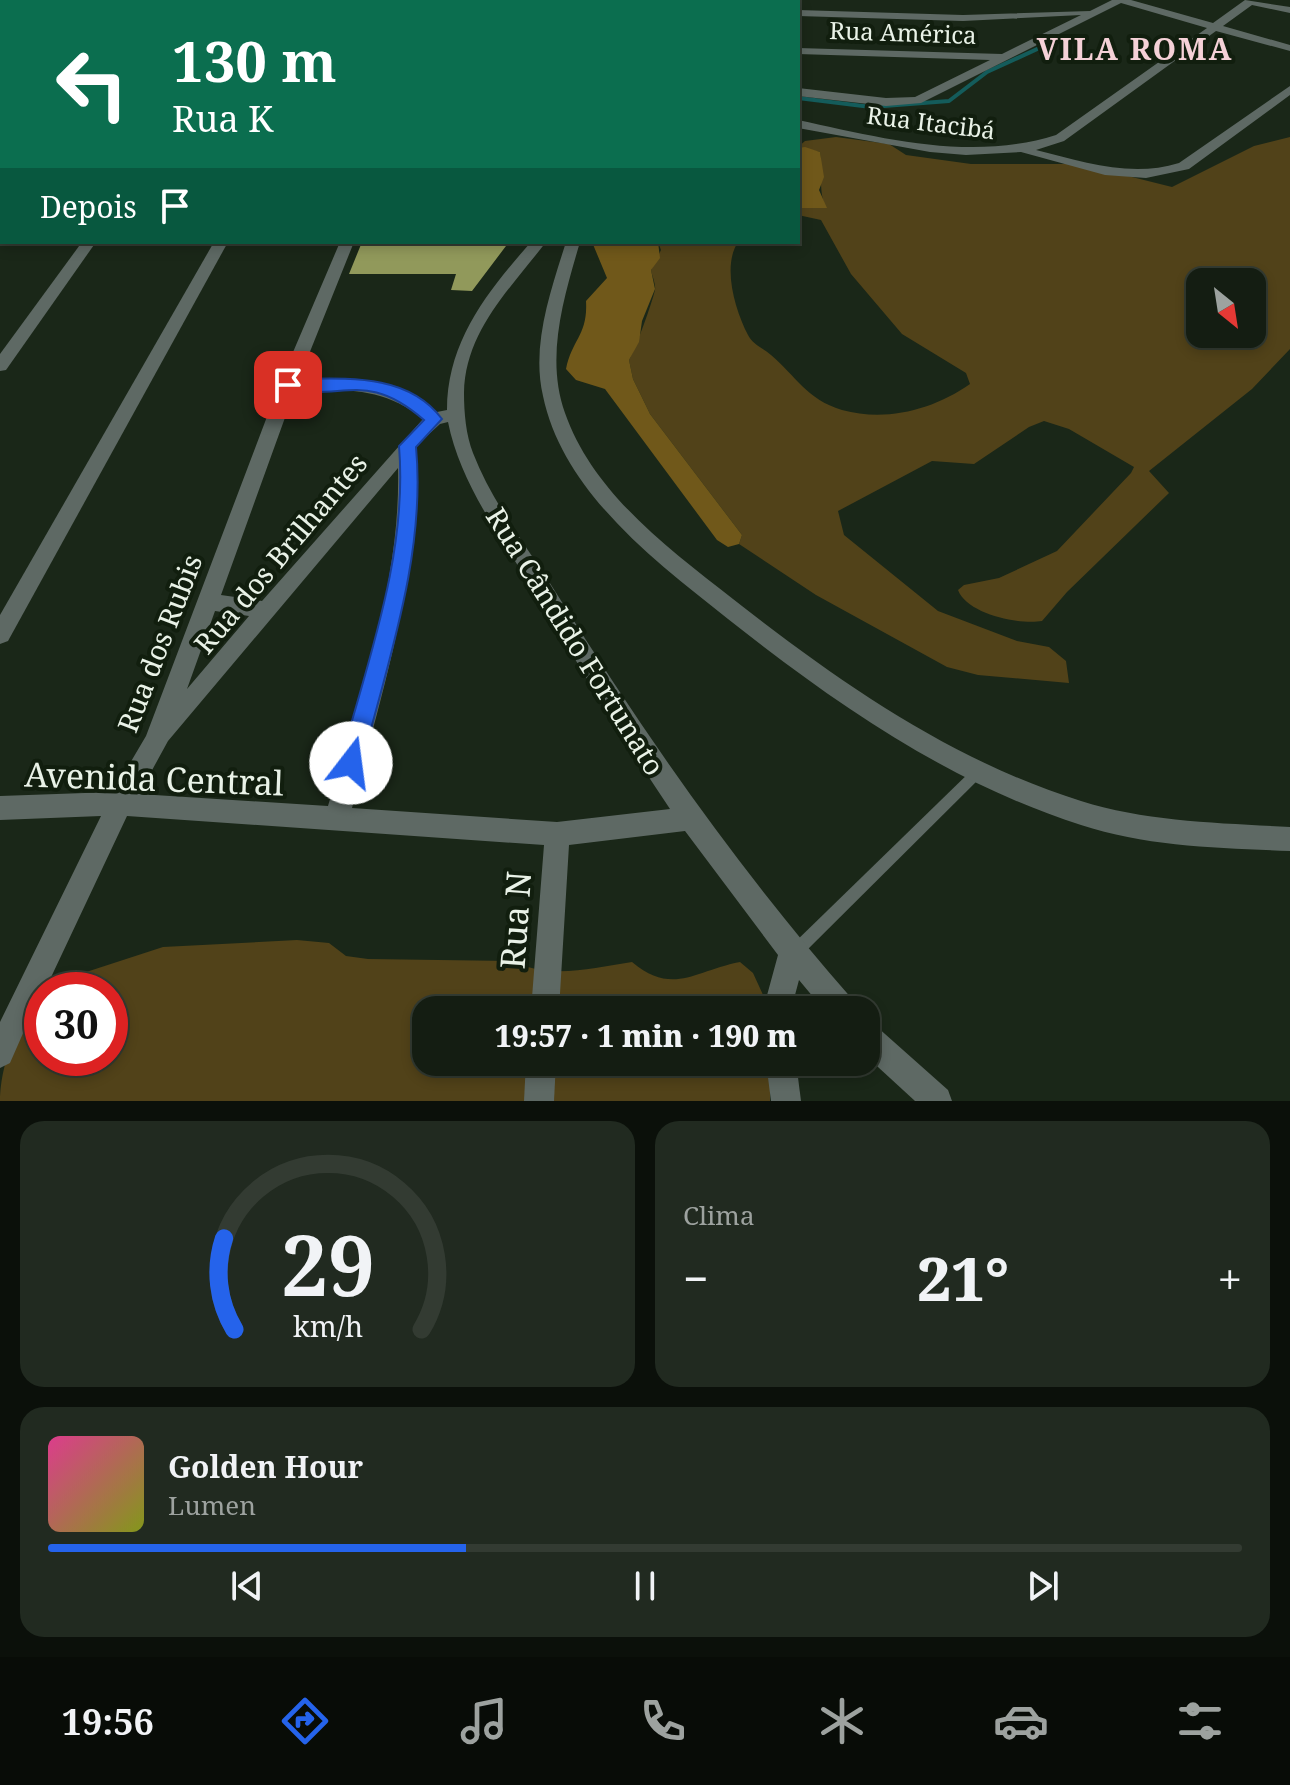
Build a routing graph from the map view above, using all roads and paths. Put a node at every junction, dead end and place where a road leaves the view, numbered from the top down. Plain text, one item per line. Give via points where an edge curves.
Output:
1 (1120, 0) edge
2 (1251, 1) edge
3 (1290, 10) edge
4 (1091, 12) junction
5 (800, 13) edge
6 (1217, 28) junction
7 (1290, 48) edge
8 (800, 51) edge
9 (1006, 57) junction
10 (1290, 90) edge
11 (800, 92) edge
12 (800, 124) edge
13 (1026, 151) junction
14 (88, 244) edge
15 (220, 244) edge
16 (346, 244) edge
17 (537, 244) edge
18 (572, 244) edge
19 (0, 366) edge
20 (288, 385) junction
21 (444, 416) junction
22 (407, 446) junction
23 (208, 601) junction
24 (268, 611) junction
25 (0, 635) edge
26 (156, 741) junction
27 (979, 771) junction
28 (120, 804) junction
29 (0, 808) edge
30 (337, 818) junction
31 (688, 819) junction
32 (557, 834) junction
33 (1290, 839) edge
34 (792, 954) junction
35 (546, 996) edge
36 (781, 996) edge
37 (830, 996) edge
38 (880, 1049) edge
39 (0, 1053) edge
40 (540, 1076) edge
41 (783, 1076) edge
42 (539, 1101) edge
43 (786, 1101) edge
44 (937, 1101) edge

1 - 4 street
1 - 6 street
2 - 3 street
2 - 6 street, Rua Itacibá
4 - 5 street via 963,18
4 - 9 street
6 - 7 street
6 - 13 street, Rua Itacibá via 1060,138
8 - 9 street, Rua América
9 - 11 street via 907,102
10 - 13 street via 1165,174 1136,175
12 - 13 street, Rua Itacibá via 969,152
14 - 19 street
15 - 25 street
16 - 20 street, Rua dos Rubis
17 - 21 street, Rua Cândido Fortunato via 502,283 468,336
18 - 27 street via 553,310 549,379 555,412 593,480 661,554 843,695
20 - 21 street via 369,384
20 - 23 street, Rua dos Rubis
21 - 22 street, Rua dos Brilhantes
21 - 31 street, Rua Cândido Fortunato via 479,484
22 - 24 street, Rua dos Brilhantes
22 - 30 street via 408,508 394,598
23 - 24 street
23 - 26 street, Rua dos Rubis
24 - 26 street, Rua dos Brilhantes
26 - 28 street, Rua dos Rubis
27 - 33 street via 1081,814 1153,830
27 - 34 lane
28 - 29 street, Avenida Central
28 - 30 street, Avenida Central
28 - 39 street, Rua dos Rubis
30 - 32 street, Avenida Central
31 - 32 street, Avenida Central
31 - 34 street, Rua Cândido Fortunato
32 - 35 street, Rua N
34 - 36 street
34 - 37 street, Rua Cândido Fortunato
38 - 44 street
40 - 42 street
41 - 43 street

